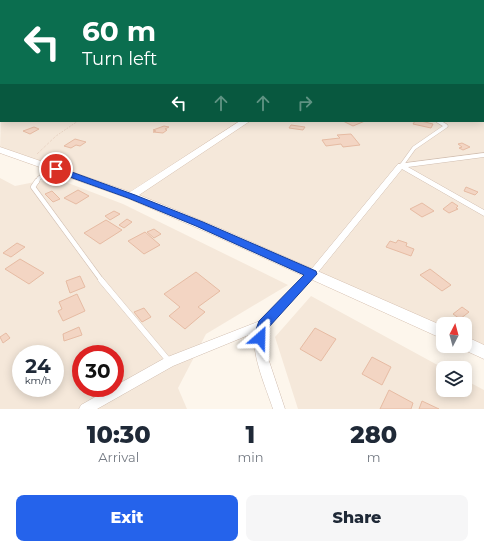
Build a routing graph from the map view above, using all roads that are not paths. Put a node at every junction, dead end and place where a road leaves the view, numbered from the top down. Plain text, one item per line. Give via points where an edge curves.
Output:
1 (436, 0) edge
2 (446, 0) edge
3 (244, 122) edge
4 (440, 122) edge
5 (0, 150) edge
6 (484, 156) edge
7 (401, 166) junction
8 (56, 169) junction
9 (131, 196) junction
10 (484, 213) edge
11 (312, 274) junction
12 (264, 324) junction
13 (436, 330) edge
14 (472, 346) edge
15 (484, 352) edge
16 (169, 362) junction
17 (85, 409) edge
18 (278, 409) edge

1 - 2 lane
3 - 9 main road
4 - 7 lane via 446,126 414,148
5 - 8 main road
6 - 7 street
7 - 10 street
7 - 11 street
8 - 9 main road
8 - 16 lane via 39,178 33,187 95,273
9 - 11 main road
11 - 12 street
11 - 13 main road
12 - 16 street
12 - 18 street via 260,338 261,355
14 - 15 main road
16 - 17 street

